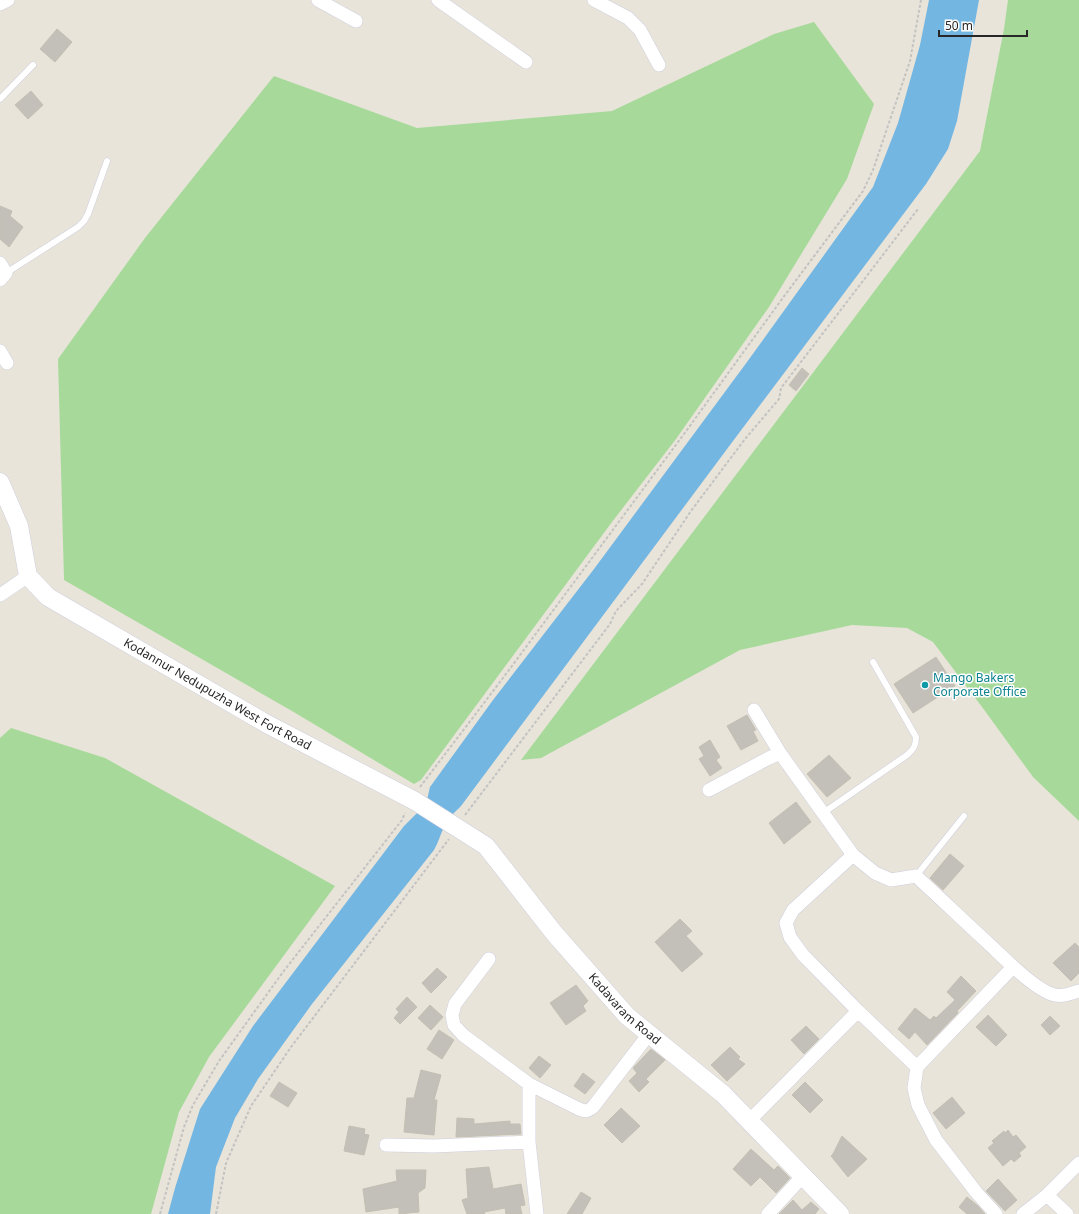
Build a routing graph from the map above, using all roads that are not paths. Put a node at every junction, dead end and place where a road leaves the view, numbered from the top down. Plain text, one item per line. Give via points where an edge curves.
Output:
1 (8, 0) edge
2 (318, 0) edge
3 (438, 0) edge
4 (594, 0) edge
5 (0, 4) edge
6 (356, 21) dead end
7 (526, 62) dead end
8 (34, 65) dead end
9 (659, 65) dead end
10 (0, 100) edge
11 (108, 161) dead end
12 (2, 272) edge
13 (0, 351) edge
14 (7, 363) dead end
15 (0, 482) edge
16 (28, 576) junction
17 (0, 595) edge
18 (873, 662) dead end
19 (754, 710) dead end
20 (780, 753) junction
21 (709, 790) dead end
22 (413, 800) joint
23 (823, 813) junction
24 (964, 816) dead end
25 (853, 855) junction
26 (916, 876) junction
27 (489, 959) dead end
28 (1013, 967) junction
29 (1079, 991) edge
30 (858, 1010) junction
31 (649, 1034) junction
32 (917, 1067) junction
33 (529, 1084) junction
34 (749, 1121) junction
35 (529, 1142) junction
36 (386, 1145) dead end
37 (1079, 1163) edge
38 (803, 1176) junction
39 (1047, 1195) junction
40 (837, 1213) edge
41 (537, 1214) edge
42 (768, 1214) edge
43 (996, 1214) edge
44 (1023, 1214) edge
45 (1067, 1214) edge

1 - 5 street
2 - 6 street
3 - 7 street
4 - 9 street via 628,18 640,30
8 - 10 lane
11 - 12 lane via 84,221
13 - 14 street
15 - 16 main road via 19,526
16 - 17 street
16 - 22 main road, Kodannur Nedupuzha West Fort Road via 48,597 267,724
18 - 23 lane via 916,737 916,743 913,750
19 - 20 street
20 - 21 street
20 - 23 street
22 - 31 main road, Kadavaram Road via 486,846 554,933 627,1016
23 - 25 street
24 - 26 lane
25 - 26 street via 876,873 891,880
25 - 30 street via 793,910 786,923 790,937 803,955
26 - 28 street
27 - 33 street via 455,1004 452,1015 454,1025 463,1035
28 - 29 street via 1041,989 1057,996
28 - 32 street
30 - 32 street
30 - 34 street
31 - 33 street via 589,1110 579,1109
31 - 34 main road, Kadavaram Road via 723,1094
32 - 43 street via 914,1088 918,1104 936,1140
33 - 35 street
34 - 38 main road, Kadavaram Road
35 - 36 street via 434,1146
35 - 41 street
37 - 39 street
38 - 40 main road, Kadavaram Road
38 - 42 street
39 - 44 street
39 - 45 street

